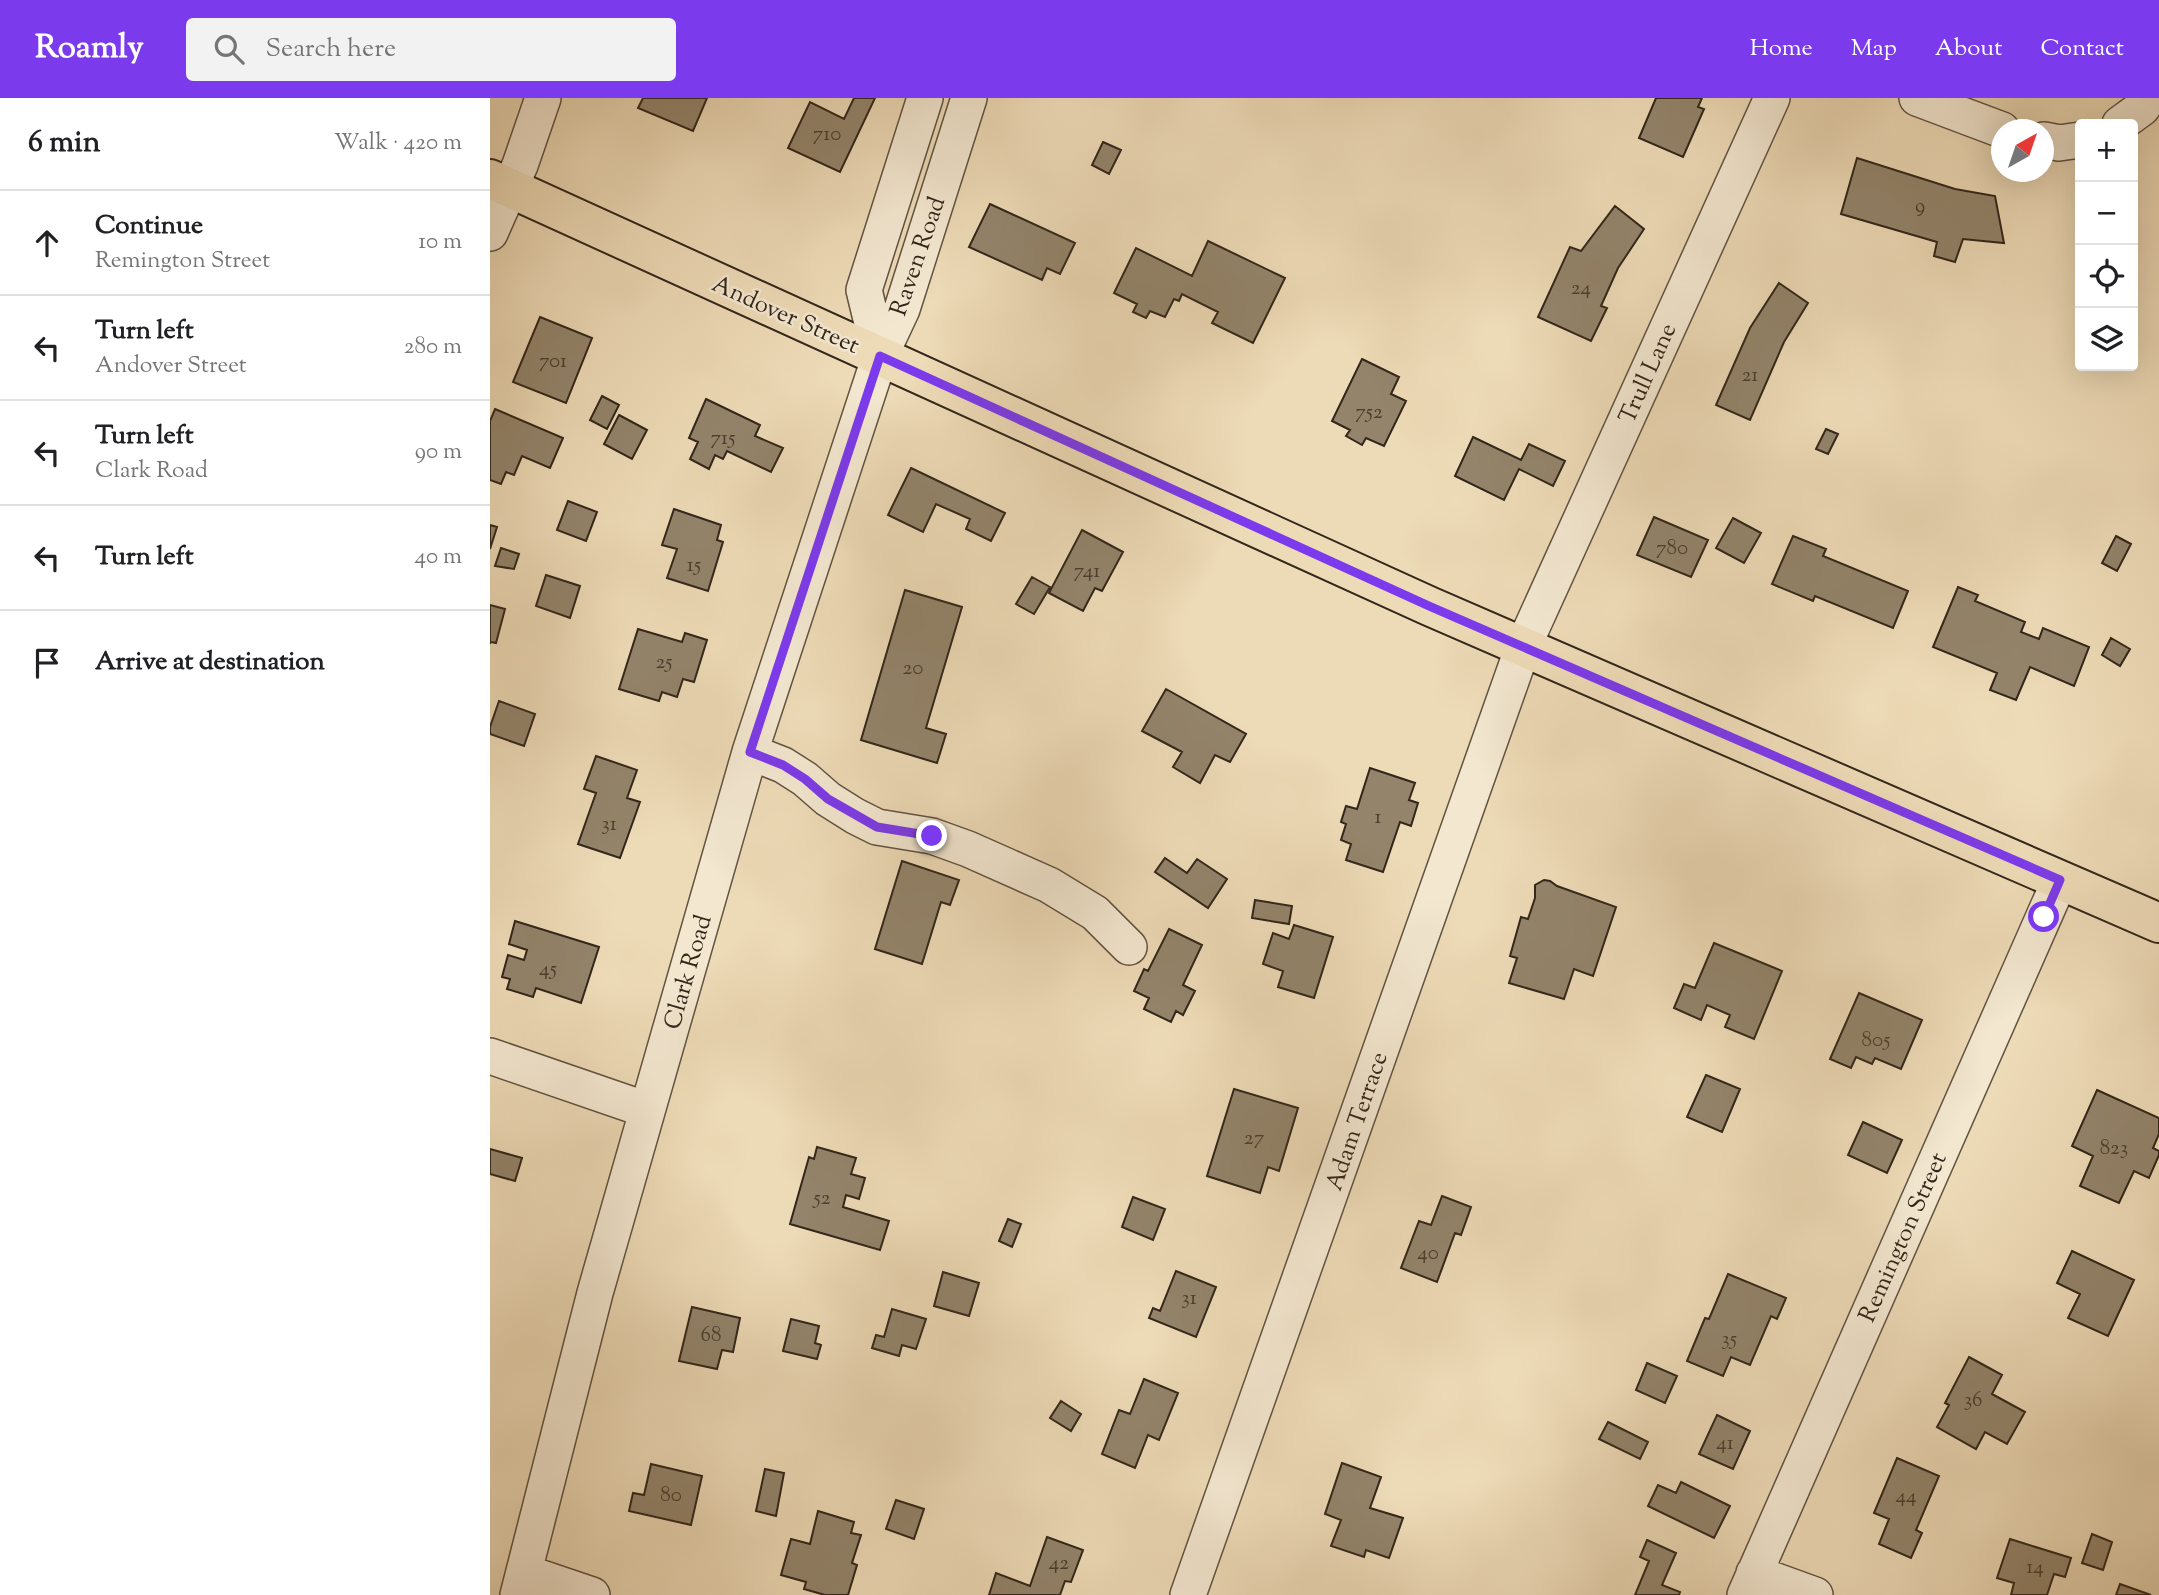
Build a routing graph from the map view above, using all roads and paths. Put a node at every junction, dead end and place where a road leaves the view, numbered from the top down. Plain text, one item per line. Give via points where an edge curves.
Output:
1 (543, 98) edge
2 (969, 98) edge
3 (1772, 98) edge
4 (1917, 98) edge
5 (2149, 98) edge
6 (921, 111) edge
7 (2127, 119) edge
8 (1991, 126) edge
9 (956, 138) junction
10 (2075, 141) edge
11 (2054, 142) edge
12 (500, 183) edge
13 (490, 233) edge
14 (880, 356) junction
15 (1523, 648) junction
16 (750, 752) junction
17 (2060, 880) junction
18 (2159, 923) edge
19 (1129, 947) dead end
20 (490, 1056) edge
21 (647, 1110) junction
22 (521, 1583) edge
23 (1749, 1584) edge
24 (592, 1595) edge
25 (1188, 1595) edge
26 (1815, 1595) edge

1 - 12 street via 520,165
2 - 9 street, Raven Road
3 - 15 street, Trull Lane
4 - 8 street
5 - 7 street
6 - 9 street
6 - 14 street, Raven Road via 864,290
9 - 14 street, Raven Road via 901,309
10 - 11 street
12 - 13 street
12 - 14 main road, Andover Street
14 - 15 main road, Andover Street
14 - 16 street, Clark Road
15 - 17 main road, Andover Street
15 - 25 street, Adam Terrace
16 - 19 street via 783,765 828,799 877,827 932,836 1049,885 1095,913
16 - 21 street, Clark Road
17 - 18 main road, Andover Street
17 - 23 street, Remington Street
20 - 21 street
21 - 22 street, Clark Road
22 - 24 street
23 - 26 street

